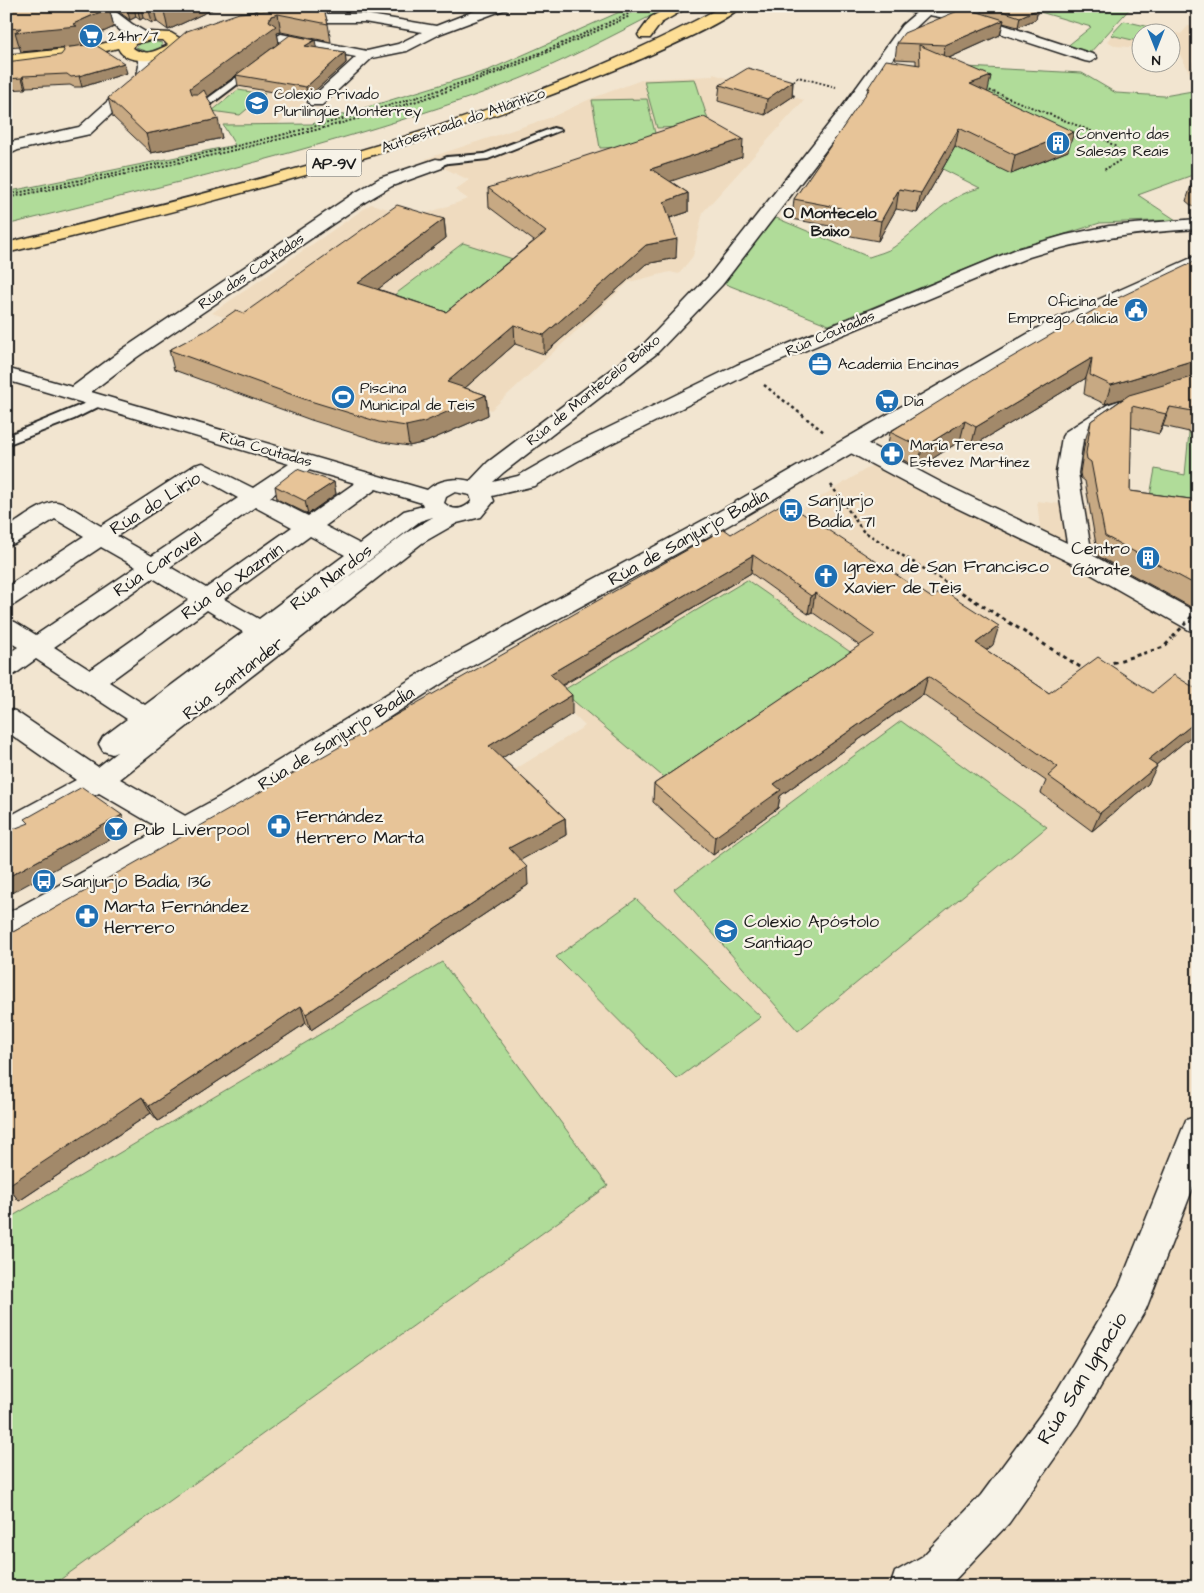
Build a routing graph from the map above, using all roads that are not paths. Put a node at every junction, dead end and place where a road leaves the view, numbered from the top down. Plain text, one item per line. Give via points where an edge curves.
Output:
1 (99, 6) edge
2 (278, 6) edge
3 (501, 6) edge
4 (683, 6) edge
5 (704, 6) edge
6 (902, 6) edge
7 (740, 8) edge
8 (928, 8) edge
9 (245, 17) edge
10 (437, 30) junction
11 (261, 32) edge
12 (152, 36) junction
13 (649, 42) junction
14 (128, 43) junction
15 (284, 43) edge
16 (175, 47) junction
17 (6, 55) edge
18 (367, 55) junction
19 (141, 56) junction
20 (61, 57) junction
21 (1090, 58) dead end
22 (6, 59) edge
23 (266, 60) edge
24 (6, 66) edge
25 (316, 102) dead end
26 (199, 109) edge
27 (556, 130) dead end
28 (6, 151) edge
29 (436, 164) joint
30 (1198, 224) edge
31 (6, 233) edge
32 (6, 248) edge
33 (1198, 260) edge
34 (6, 374) edge
35 (74, 395) junction
36 (1141, 400) edge
37 (98, 402) junction
38 (6, 441) edge
39 (849, 447) junction
40 (307, 461) junction
41 (374, 480) junction
42 (477, 490) junction
43 (254, 498) junction
44 (441, 508) junction
45 (308, 527) junction
46 (101, 537) junction
47 (6, 540) edge
48 (361, 554) junction
49 (1081, 559) junction
50 (151, 568) junction
51 (6, 598) edge
52 (206, 600) junction
53 (1196, 618) edge
54 (6, 628) edge
55 (260, 631) junction
56 (36, 647) junction
57 (6, 668) edge
58 (90, 682) junction
59 (6, 718) edge
60 (146, 718) junction
61 (112, 744) dead end
62 (100, 780) junction
63 (186, 830) junction
64 (6, 831) edge
65 (6, 929) edge
66 (1198, 1131) edge
67 (910, 1587) edge

1 - 12 street via 134,33
2 - 9 main road
3 - 10 street
4 - 13 main road via 656,20
5 - 13 main road, Autoestrada do Atlántico / AP-9V
6 - 8 street
7 - 13 main road, AP-9V via 709,28
8 - 21 street via 969,18
8 - 42 street, Rúa de Montecelo Baixo via 907,28 849,109 715,281 649,350 496,467
9 - 9 main road via 221,25
9 - 10 street via 364,18
9 - 11 street
10 - 18 street via 402,48
12 - 14 main road
12 - 16 main road via 172,38
12 - 16 main road via 202,32
13 - 31 main road, Autoestrada do Atlántico / AP-9V via 366,139
13 - 32 main road, Autoestrada do Atlántico / AP-9V via 489,114 382,149
14 - 19 main road via 125,49
14 - 20 main road
15 - 18 street
16 - 19 main road via 166,53
17 - 20 street
18 - 25 street
19 - 20 main road
19 - 28 street via 146,66 144,76 84,130 14,146
20 - 22 main road
20 - 24 street
23 - 26 lane
27 - 29 lane via 485,157
29 - 35 street, Rúa das Coutadas via 386,182 359,198 130,353
30 - 42 street, Rúa Coutadas via 1111,230 1056,242 968,275 744,369 526,481 504,488
33 - 39 street, Rúa de Sanjurjo Badía via 1055,326
34 - 35 street, Rúa Coutadas
35 - 37 street, Rúa Coutadas
36 - 49 street via 1114,409 1073,437 1067,472
37 - 38 lane
37 - 40 street, Rúa Coutadas
39 - 49 street
39 - 63 street, Rúa de Sanjurjo Badía via 443,671
40 - 41 street, Rúa Coutadas
40 - 43 street, Rúa Caravel
41 - 44 street, Rúa Coutadas
41 - 45 street, Rúa do Xazmín
42 - 44 street via 460,484 450,486 436,493
42 - 44 street via 483,501 480,508 462,516
43 - 45 street, Rúa do Lirio
43 - 46 street, Rúa do Lirio via 203,470
43 - 50 street, Rúa Caravel
44 - 48 street, Rúa Nardos via 412,516
44 - 62 street, Rúa Santander via 414,538
45 - 48 street, Rúa do Lirio
45 - 52 street, Rúa do Xazmín
46 - 47 street via 55,509
46 - 50 street
46 - 51 street, Rúa do Lirio
48 - 55 street, Rúa Nardos
49 - 53 street
50 - 52 street
50 - 56 street, Rúa Caravel
52 - 55 street
52 - 58 street, Rúa do Xazmín
54 - 56 street
55 - 60 street, Rúa Nardos
56 - 57 street, Rúa Caravel
56 - 58 street
58 - 60 street
59 - 62 street
60 - 61 street, Rúa Nardos
62 - 63 street
62 - 64 street, Rúa Santander
63 - 65 street, Rúa de Sanjurjo Badía
66 - 67 street, Rúa San Ignacio via 1133,1296 1065,1412 995,1509 938,1570

